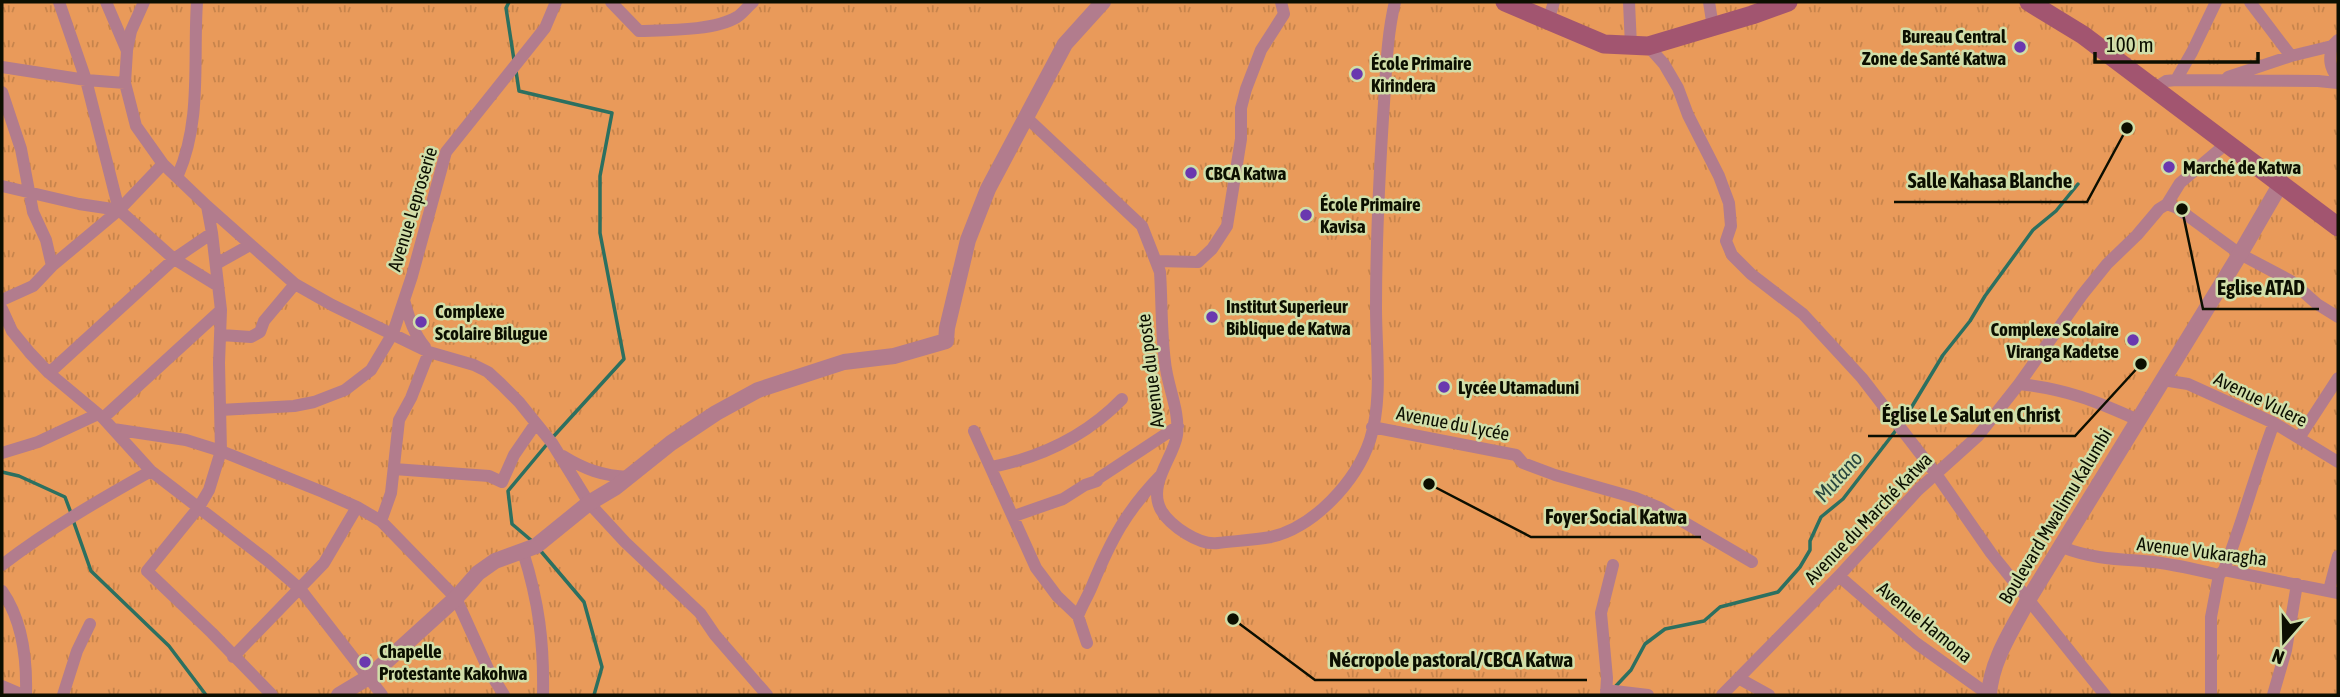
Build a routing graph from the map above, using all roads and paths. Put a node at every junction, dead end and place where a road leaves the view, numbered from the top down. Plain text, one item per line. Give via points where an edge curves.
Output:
1 (58, 2) edge
2 (106, 2) edge
3 (144, 2) edge
4 (197, 2) edge
5 (556, 2) edge
6 (611, 2) edge
7 (753, 2) edge
8 (1103, 2) edge
9 (1281, 2) edge
10 (1395, 2) edge
11 (1505, 2) edge
12 (1629, 2) edge
13 (1709, 2) edge
14 (1787, 2) edge
15 (2029, 2) edge
16 (2216, 2) edge
17 (2250, 2) edge
18 (1551, 11) edge
19 (1713, 27) junction
20 (2335, 43) edge
21 (1639, 46) junction
22 (127, 51) junction
23 (2291, 56) junction
24 (2, 68) edge
25 (2338, 78) edge
26 (2176, 79) junction
27 (86, 80) junction
28 (2217, 80) junction
29 (125, 83) junction
30 (2338, 83) edge
31 (2153, 89) junction
32 (2, 92) edge
33 (1027, 118) junction
34 (2227, 143) junction
35 (163, 164) junction
36 (177, 175) junction
37 (2280, 185) junction
38 (2, 186) edge
39 (29, 191) junction
40 (2167, 204) junction
41 (207, 206) junction
42 (119, 210) junction
43 (2338, 226) edge
44 (212, 233) junction
45 (250, 245) junction
46 (2240, 254) junction
47 (174, 259) junction
48 (1157, 261) junction
49 (216, 264) junction
50 (52, 266) junction
51 (295, 284) junction
52 (218, 286) junction
53 (2, 300) edge
54 (403, 300) junction
55 (2, 309) edge
56 (221, 310) junction
57 (2338, 317) edge
58 (393, 333) junction
59 (221, 335) junction
60 (429, 352) junction
61 (48, 373) junction
62 (2338, 378) edge
63 (2163, 380) junction
64 (2020, 384) junction
65 (1122, 399) dead end
66 (220, 410) junction
67 (100, 416) junction
68 (2138, 420) junction
69 (2274, 423) junction
70 (538, 425) junction
71 (1178, 426) junction
72 (1372, 427) junction
73 (113, 429) junction
74 (974, 431) dead end
75 (2299, 438) junction
76 (555, 448) junction
77 (221, 451) junction
78 (2, 453) edge
79 (2338, 462) edge
80 (992, 467) junction
81 (394, 469) junction
82 (151, 471) junction
83 (1161, 474) junction
84 (1936, 474) junction
85 (628, 477) junction
86 (589, 503) junction
87 (199, 507) junction
88 (356, 507) junction
89 (1014, 516) junction
90 (381, 522) junction
91 (2062, 547) junction
92 (527, 551) junction
93 (2338, 556) edge
94 (1752, 562) dead end
95 (2, 565) edge
96 (1613, 565) dead end
97 (2222, 572) junction
98 (1839, 576) junction
99 (2297, 584) junction
100 (300, 589) junction
101 (2, 591) edge
102 (2333, 591) edge
103 (456, 598) junction
104 (2028, 600) junction
105 (1078, 616) junction
106 (90, 624) dead end
107 (1087, 643) dead end
108 (233, 657) junction
109 (369, 677) junction
110 (1740, 679) junction
111 (2, 686) edge
112 (1606, 693) edge
113 (25, 695) edge
114 (63, 695) edge
115 (272, 695) edge
116 (339, 695) edge
117 (382, 695) edge
118 (504, 695) edge
119 (543, 695) edge
120 (768, 695) edge
121 (1648, 695) edge
122 (1722, 695) edge
123 (1769, 695) edge
124 (1989, 695) edge
125 (2105, 695) edge
126 (2211, 695) edge
127 (2273, 695) edge

1 - 27 street
2 - 22 street
3 - 22 street
4 - 36 street via 189,144
5 - 54 street, Avenue Leproserie via 545,28 446,152
6 - 7 street via 639,31 677,31 737,17
8 - 33 street via 1065,44
9 - 48 street via 1284,13 1261,50 1241,108 1241,139 1227,226 1198,261
10 - 72 street, Avenue du poste via 1387,48 1378,209 1377,394
11 - 18 main road
12 - 21 street
13 - 19 street
14 - 19 main road
15 - 31 main road via 2083,35
16 - 26 street
17 - 23 street
18 - 21 main road via 1604,44
19 - 21 main road
20 - 23 street
20 - 25 street via 2329,55
21 - 84 street via 1664,64 1719,176 1729,203 1727,240 1732,255 1803,314 1833,346
22 - 29 street
23 - 28 street
24 - 27 street
26 - 28 street
26 - 31 street
27 - 29 street
27 - 42 street
28 - 30 street
29 - 35 street via 136,126
31 - 34 main road
32 - 39 street
33 - 48 street, Avenue du poste via 1142,226
33 - 85 street via 988,188 968,240 946,341 894,356 844,362 758,390 671,443
34 - 37 main road
34 - 40 street, Avenue du Marché Katwa via 2180,183
35 - 36 street
35 - 42 street
36 - 41 street
37 - 43 main road
37 - 46 street, Boulevard Mwalimu Kalumbi
38 - 39 street
39 - 42 street
39 - 50 street
40 - 46 street
40 - 64 street, Avenue du Marché Katwa via 2107,264
41 - 44 street
41 - 45 street
42 - 47 street
42 - 50 street
44 - 47 street
44 - 49 street
45 - 49 street
45 - 51 street
46 - 57 street via 2291,281
46 - 63 street, Boulevard Mwalimu Kalumbi
47 - 52 street
47 - 61 street
48 - 71 street, Avenue du poste via 1165,363
49 - 52 street
50 - 53 street via 33,286
51 - 58 street
51 - 59 street via 260,332 251,337
52 - 56 street
54 - 58 street, Avenue Leproserie
54 - 60 street via 417,338
55 - 61 street via 12,331
56 - 59 street
56 - 67 street
58 - 60 street
58 - 66 street, Avenue Leproserie via 371,370 345,390 294,406
59 - 66 street
60 - 70 street via 488,372
60 - 81 street via 399,420
61 - 67 street
62 - 75 street
63 - 68 street, Boulevard Mwalimu Kalumbi
63 - 69 street, Avenue Vulere via 2188,384
64 - 68 street via 2059,389
64 - 84 street, Avenue du Marché Katwa via 1978,436
65 - 80 street via 1102,419 1055,447
66 - 77 street
67 - 73 street
67 - 78 street
68 - 91 street, Boulevard Mwalimu Kalumbi
69 - 75 street, Avenue Vulere
69 - 97 street
70 - 76 street
70 - 81 street via 514,455 502,482
71 - 83 street, Avenue du poste
71 - 89 street via 1097,481
72 - 83 street, Avenue du poste via 1354,471 1337,494 1298,526 1272,536 1213,544 1194,540 1161,510
72 - 94 street, Avenue du Lycée via 1516,455 1534,467 1636,498
73 - 77 street via 186,440
73 - 82 street
74 - 80 street
75 - 79 street, Avenue Vulere
76 - 85 street via 582,468
76 - 86 street
77 - 87 street
77 - 88 street
80 - 89 street
81 - 90 street
82 - 87 street
82 - 95 street via 73,515
83 - 105 street via 1118,528
84 - 98 street, Avenue du Marché Katwa
84 - 104 street
85 - 86 street
86 - 92 street
86 - 120 street via 699,613
87 - 100 street
87 - 108 street via 147,571
88 - 90 street
88 - 100 street via 324,563
89 - 105 street via 1036,568
90 - 103 street
91 - 97 street, Avenue Vukaragha via 2107,560
91 - 104 street, Boulevard Mwalimu Kalumbi
92 - 103 street via 495,561
92 - 119 street via 541,618
93 - 102 street
96 - 112 street via 1601,613
97 - 99 street, Avenue Vukaragha
97 - 126 street via 2211,617
98 - 110 street, Avenue du Marché Katwa
98 - 124 street, Avenue Hamona via 1916,643
99 - 102 street, Avenue Vukaragha
99 - 127 street
100 - 108 street
100 - 109 street
101 - 113 street via 18,624 27,667
103 - 109 street
103 - 118 street
104 - 124 street, Boulevard Mwalimu Kalumbi via 2003,647
104 - 125 street
105 - 107 street
106 - 114 street
108 - 115 street
109 - 116 street
109 - 117 street
110 - 122 street, Avenue du Marché Katwa
110 - 123 street
111 - 113 street
112 - 121 street

